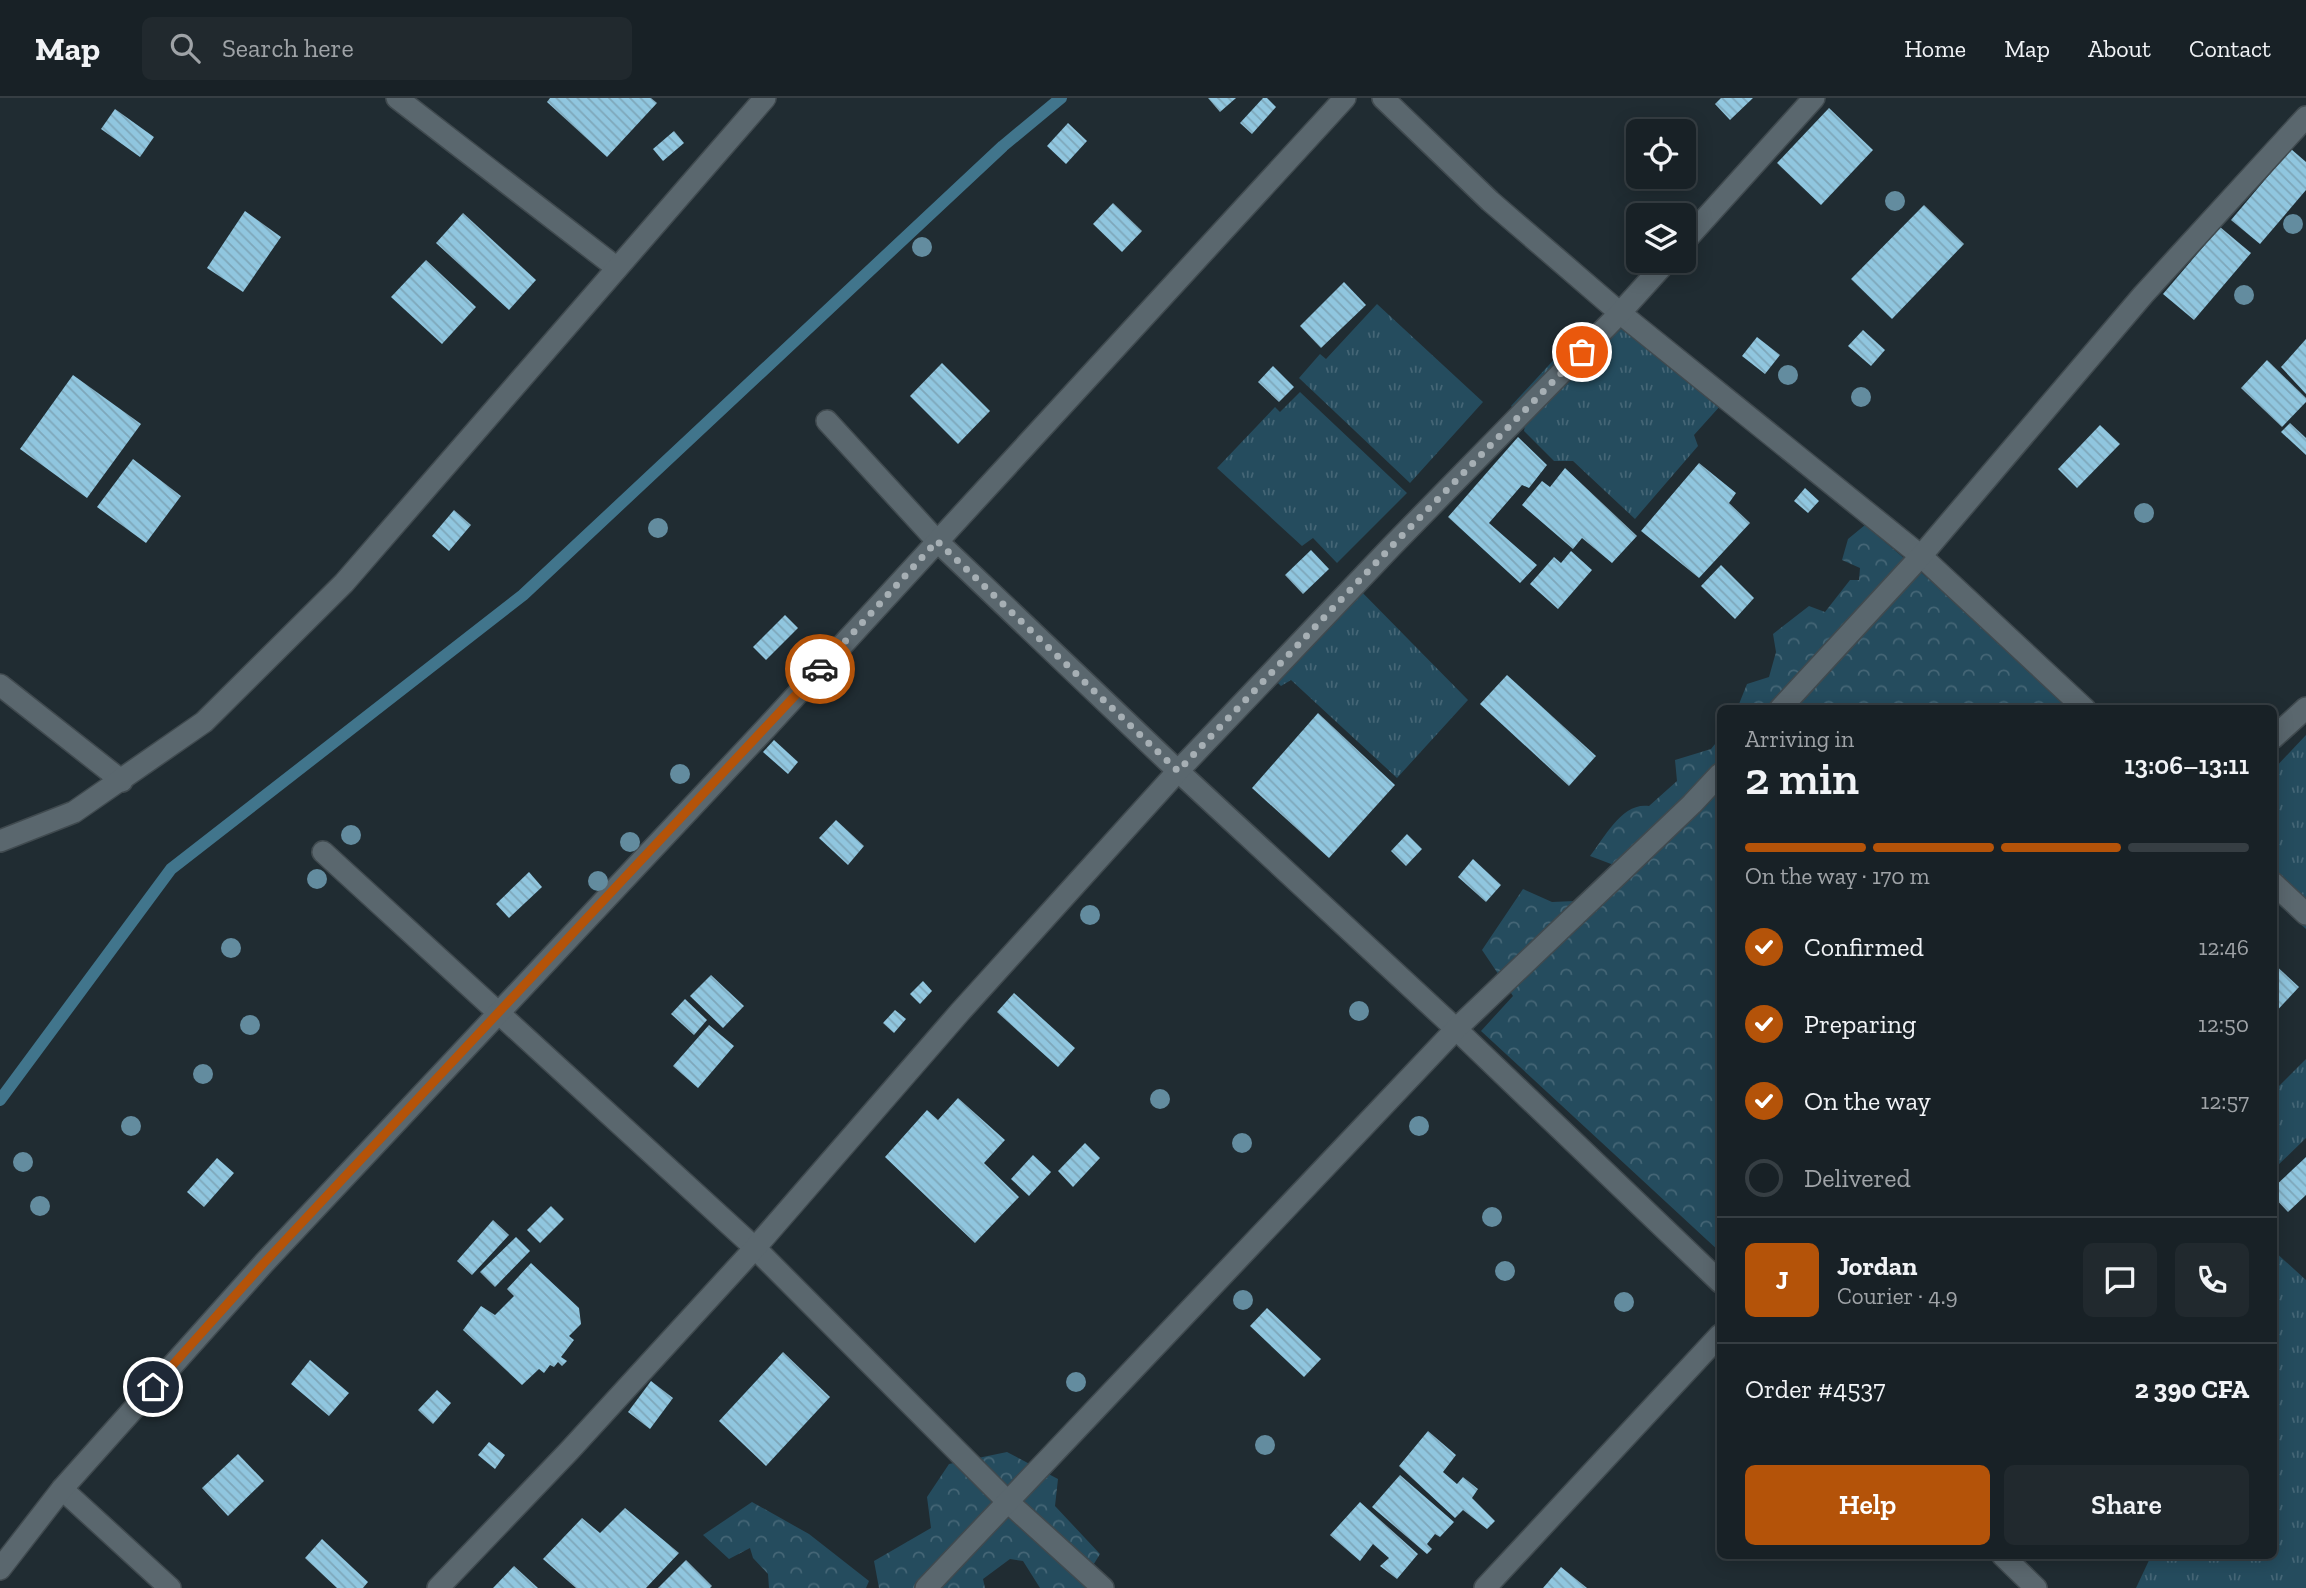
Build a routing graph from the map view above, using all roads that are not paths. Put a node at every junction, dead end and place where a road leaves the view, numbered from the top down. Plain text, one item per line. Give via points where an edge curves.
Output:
1 (397, 98) edge
2 (765, 98) edge
3 (1345, 98) edge
4 (1383, 98) edge
5 (1814, 98) edge
6 (2306, 117) edge
7 (1696, 229) edge
8 (618, 268) junction
9 (1656, 273) edge
10 (1620, 313) junction
11 (827, 421) dead end
12 (937, 541) junction
13 (1921, 556) junction
14 (0, 685) edge
15 (1784, 705) edge
16 (2081, 705) edge
17 (2306, 708) edge
18 (2277, 734) edge
19 (1178, 771) junction
20 (1717, 777) edge
21 (122, 781) junction
22 (0, 841) edge
23 (323, 852) dead end
24 (2277, 887) edge
25 (2306, 914) edge
26 (498, 1013) junction
27 (1457, 1029) junction
28 (755, 1248) junction
29 (1717, 1279) edge
30 (1717, 1338) edge
31 (62, 1489) junction
32 (1007, 1501) junction
33 (2006, 1559) edge
34 (0, 1569) edge
35 (170, 1588) edge
36 (438, 1588) edge
37 (926, 1588) edge
38 (1103, 1588) edge
39 (1485, 1588) edge
40 (2036, 1588) edge

1 - 8 street
2 - 8 street
3 - 12 street
4 - 10 street via 1490,201
5 - 7 street
6 - 13 street via 2143,295
8 - 21 street via 344,583 204,722
9 - 10 street
10 - 13 street
10 - 19 street
11 - 12 street
12 - 19 street
12 - 26 street
13 - 15 street
13 - 16 street
14 - 21 street
17 - 18 street
19 - 27 street
19 - 28 street
20 - 27 street
21 - 22 street via 74,812
23 - 26 street
24 - 25 street
26 - 28 street
26 - 31 street via 264,1263
27 - 29 street
27 - 32 street
28 - 32 street
28 - 36 street
30 - 39 street
31 - 34 street
31 - 35 street
32 - 37 street
32 - 38 street
33 - 40 street

